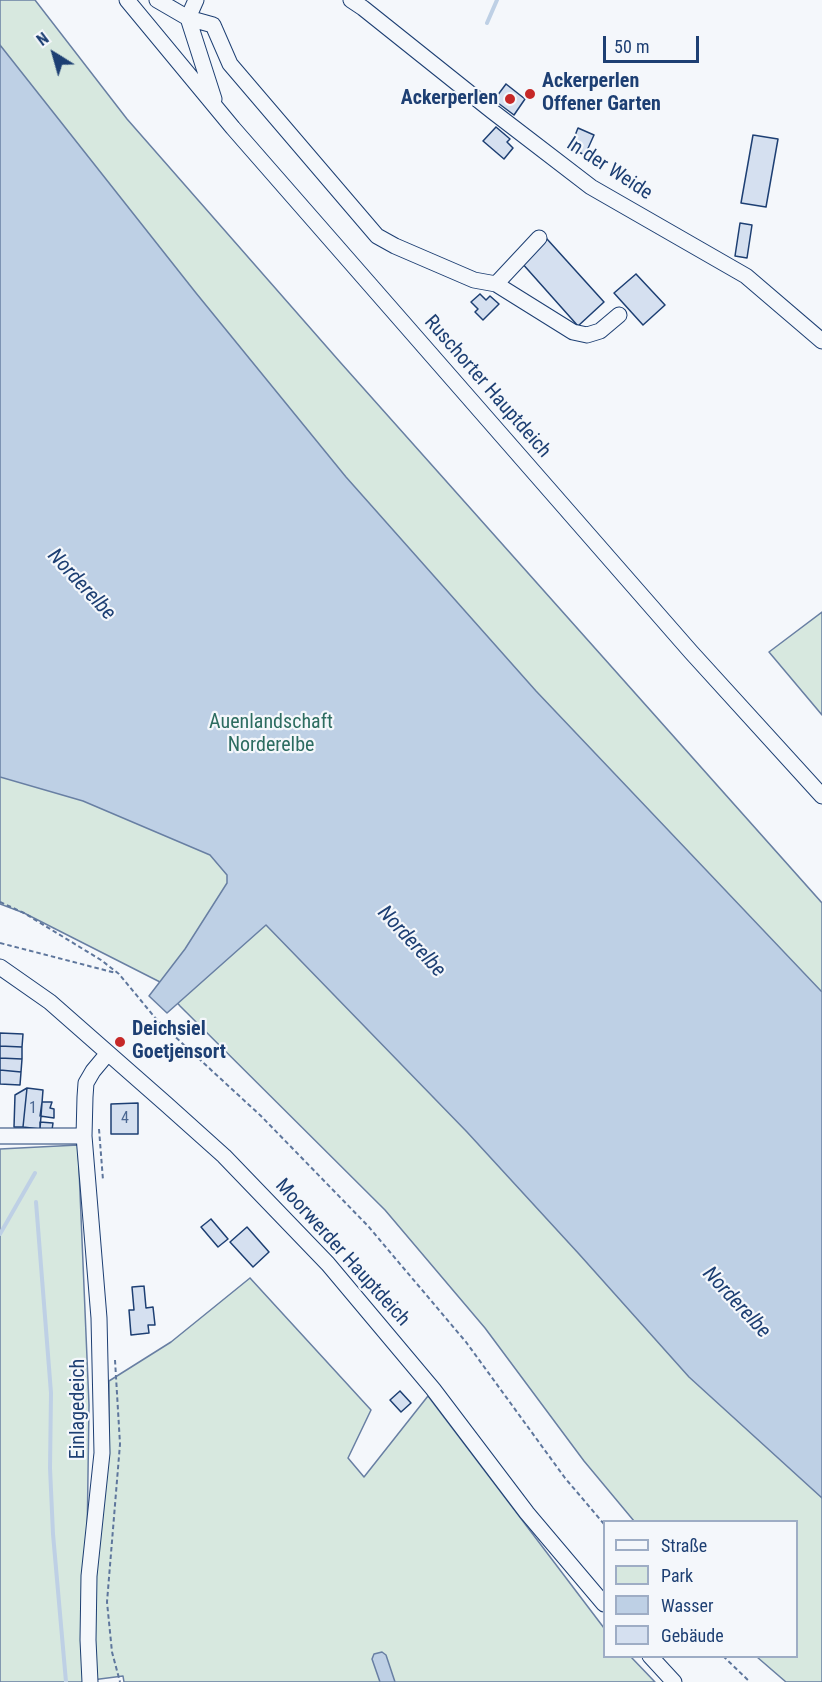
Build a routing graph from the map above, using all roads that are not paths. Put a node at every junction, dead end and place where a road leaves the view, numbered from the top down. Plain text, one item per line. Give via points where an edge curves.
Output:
1 (127, 0) edge
2 (157, 0) edge
3 (196, 0) edge
4 (351, 0) edge
5 (189, 18) junction
6 (216, 105) junction
7 (539, 238) dead end
8 (496, 284) junction
9 (619, 315) dead end
10 (822, 341) edge
11 (822, 796) edge
12 (2, 972) edge
13 (108, 1053) junction
14 (0, 1136) edge
15 (84, 1137) junction
16 (603, 1603) edge
17 (652, 1658) edge
18 (90, 1682) edge
19 (674, 1682) edge

1 - 6 street, Ruschorter Hauptdeich
2 - 5 street
3 - 5 street
4 - 10 street, In der Weide via 591,187 746,276
5 - 6 street
5 - 8 street via 213,25 230,64 377,236 474,280
6 - 11 street, Ruschorter Hauptdeich via 683,643
7 - 8 street
8 - 9 street via 573,332 587,335 600,331
12 - 13 street, Moorwerder Hauptdeich via 50,1002
13 - 15 street, Einlagedeich via 86,1083
13 - 16 street, Moorwerder Hauptdeich via 224,1156 328,1264
14 - 15 street
15 - 18 street, Einlagedeich via 99,1318 102,1453 89,1576
17 - 19 street

